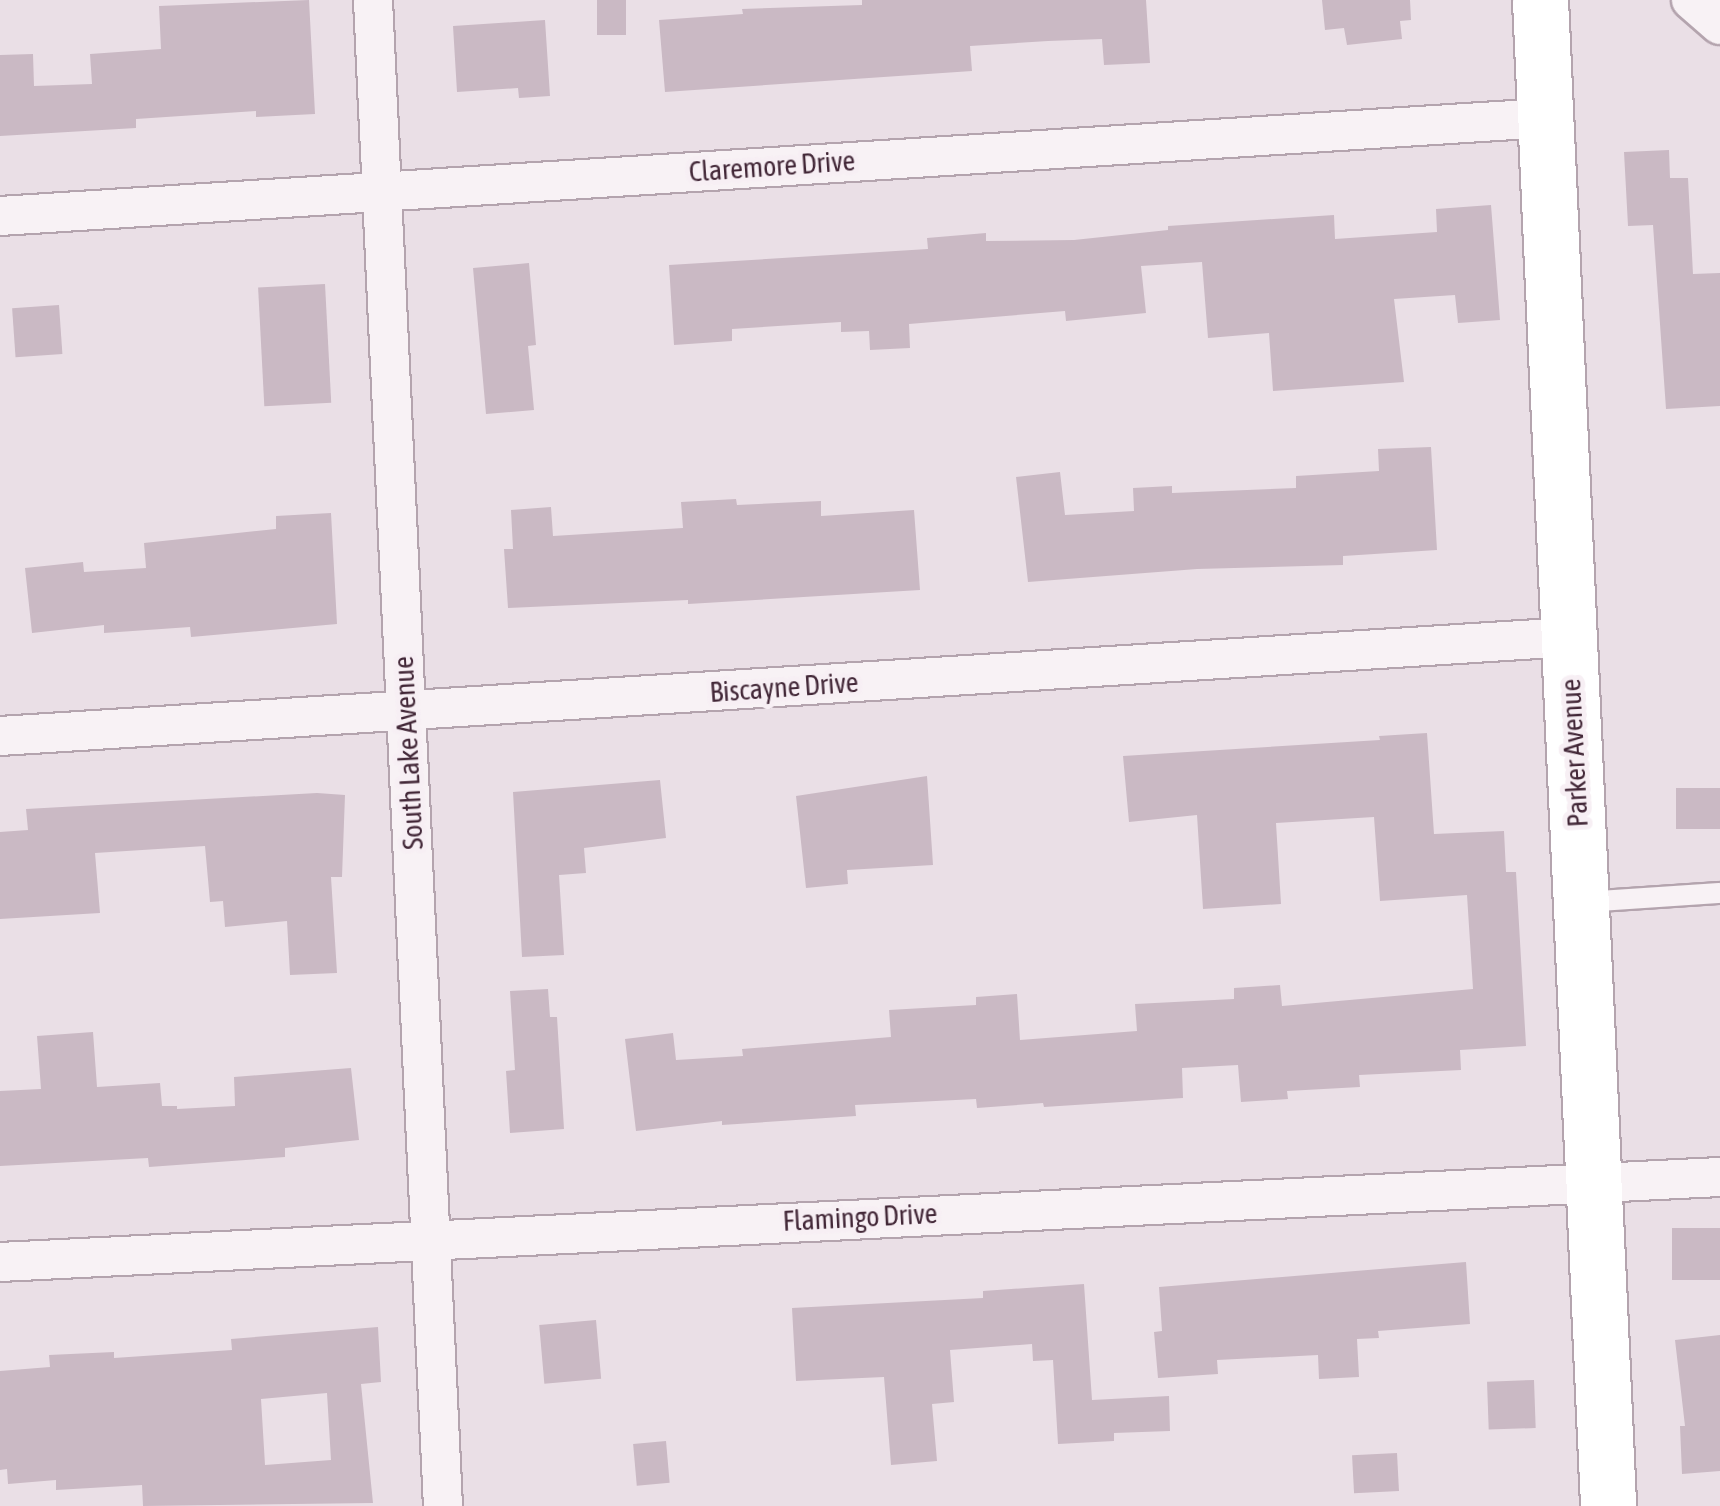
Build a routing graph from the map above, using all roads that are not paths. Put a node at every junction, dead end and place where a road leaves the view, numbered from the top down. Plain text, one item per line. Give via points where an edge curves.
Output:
1 (372, 0) edge
2 (1540, 0) edge
3 (1691, 0) edge
4 (1720, 26) edge
5 (1545, 118) junction
6 (382, 191) junction
7 (0, 216) edge
8 (1569, 637) junction
9 (406, 710) junction
10 (0, 736) edge
11 (1720, 893) edge
12 (1581, 902) junction
13 (1720, 1177) edge
14 (1593, 1182) junction
15 (431, 1238) junction
16 (0, 1262) edge
17 (443, 1506) edge
18 (1608, 1506) edge

1 - 6 street, South Lake Avenue
2 - 5 street, Parker Avenue
3 - 4 street
5 - 6 street, Claremore Drive
5 - 8 street, Parker Avenue
6 - 7 street, Claremore Drive
6 - 9 street, South Lake Avenue
8 - 9 street, Biscayne Drive
8 - 12 street, Parker Avenue
9 - 10 street, Biscayne Drive
9 - 15 street, South Lake Avenue
11 - 12 lane
12 - 14 street, Parker Avenue
13 - 14 street, Flamingo Drive
14 - 15 street, Flamingo Drive
14 - 18 street, Parker Avenue
15 - 16 street, Flamingo Drive
15 - 17 street, South Lake Avenue

